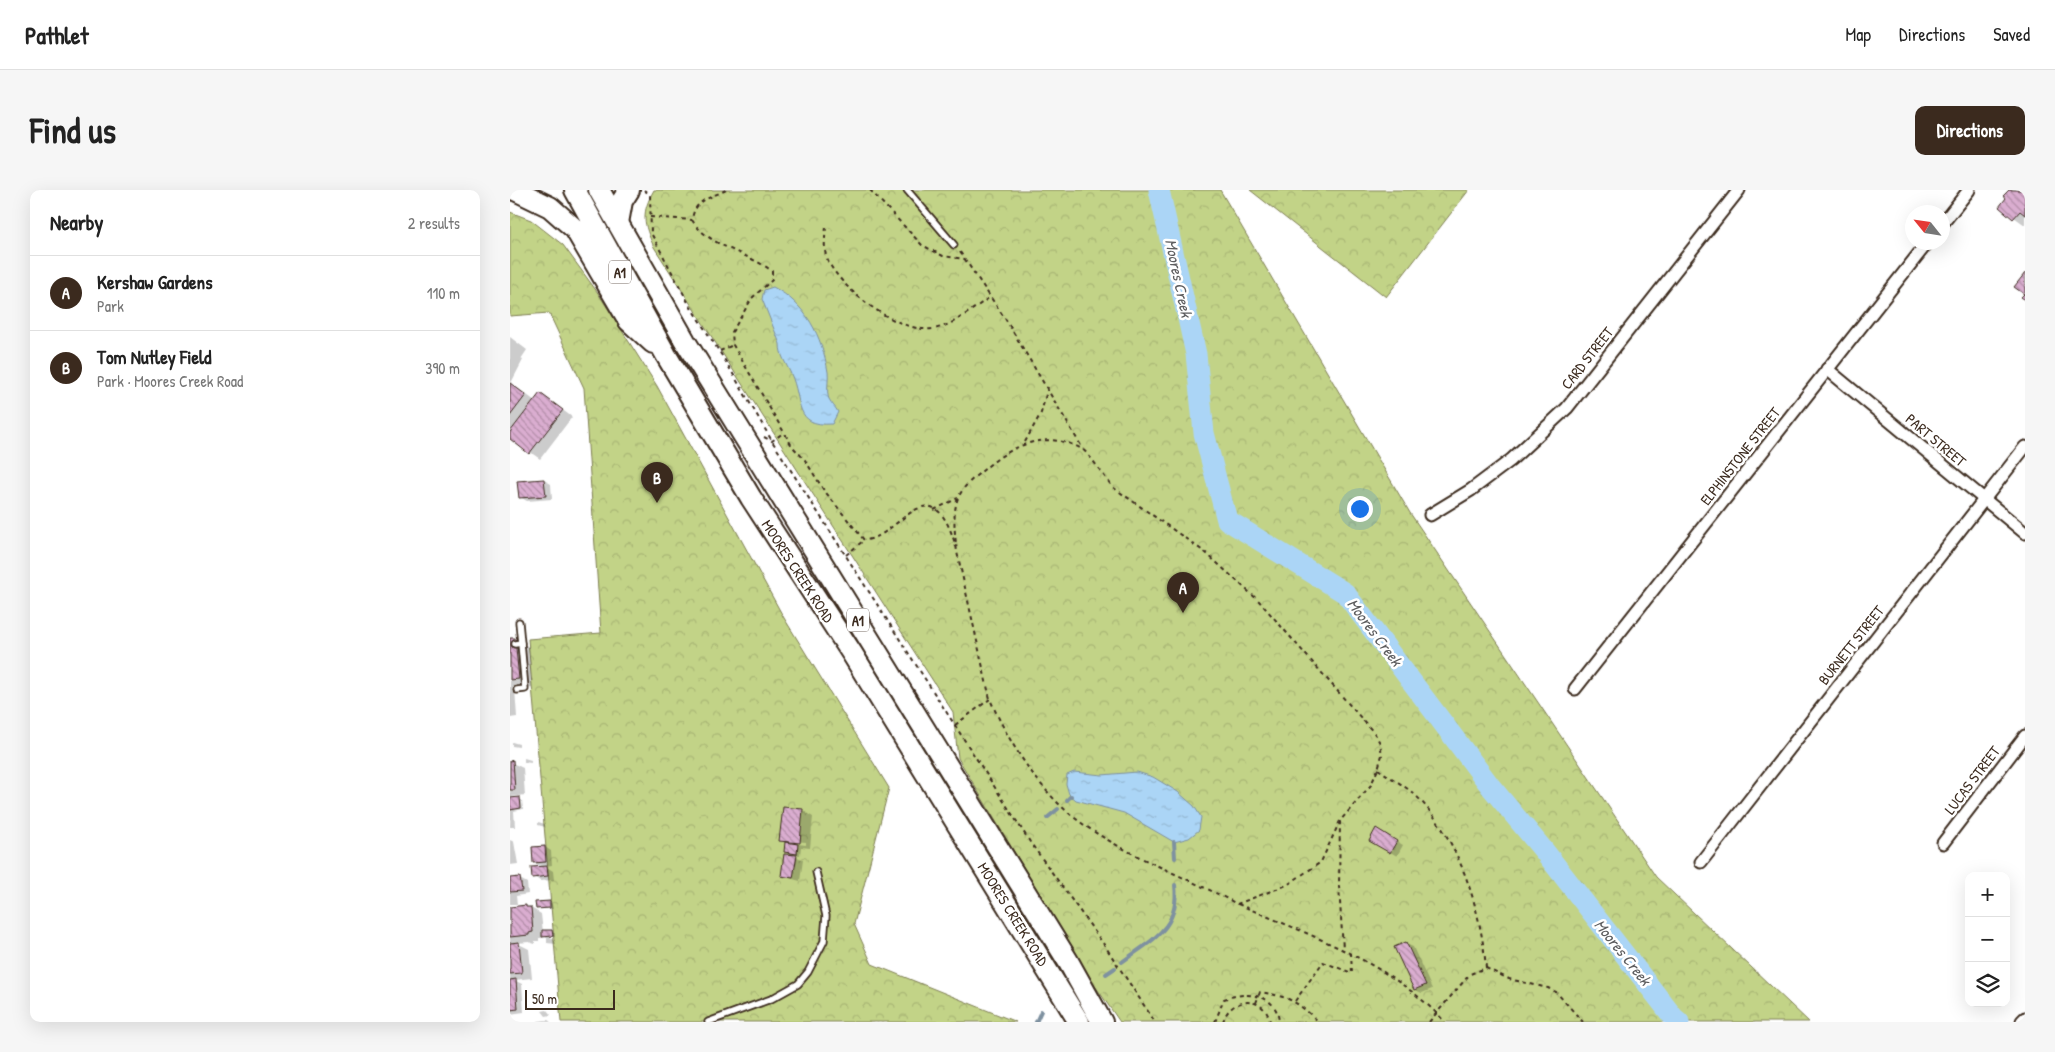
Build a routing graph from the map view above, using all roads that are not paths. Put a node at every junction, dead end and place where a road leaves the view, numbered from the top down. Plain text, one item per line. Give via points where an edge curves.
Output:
1 (516, 190) edge
2 (575, 190) edge
3 (599, 190) edge
4 (629, 190) edge
5 (907, 190) edge
6 (1739, 190) edge
7 (1969, 190) edge
8 (1950, 214) edge
9 (618, 224) junction
10 (954, 245) road end
11 (1922, 250) edge
12 (666, 355) junction
13 (1827, 369) junction
14 (2025, 447) edge
15 (1984, 499) junction
16 (1430, 515) dead end
17 (2025, 533) edge
18 (519, 622) dead end
19 (1575, 689) dead end
20 (517, 690) dead end
21 (2025, 736) edge
22 (1943, 843) dead end
23 (1701, 862) dead end
24 (816, 872) dead end
25 (2025, 1018) edge
26 (708, 1022) edge
27 (1079, 1022) edge
28 (1102, 1022) edge
29 (2022, 1022) edge

1 - 12 highway via 563,216 575,230 629,321
2 - 12 highway, MOORES CREEK ROAD / A1
3 - 9 highway, MOORES CREEK ROAD / A1
4 - 9 highway via 622,201
5 - 10 lane
6 - 16 street, CARD STREET via 1567,408 1511,460
7 - 8 street
9 - 28 highway, MOORES CREEK ROAD / A1 via 685,341 1068,961
11 - 13 street, ELPHINSTONE STREET
12 - 27 highway, MOORES CREEK ROAD / A1 via 751,498 858,664
13 - 15 street, PART STREET
13 - 19 street, ELPHINSTONE STREET
14 - 15 street, BURNETT STREET
15 - 17 street, PART STREET
15 - 23 street, BURNETT STREET
18 - 20 lane via 518,644 525,689
21 - 22 street, LUCAS STREET
24 - 26 lane via 826,916 824,941 808,972 798,984 771,999
25 - 29 street

